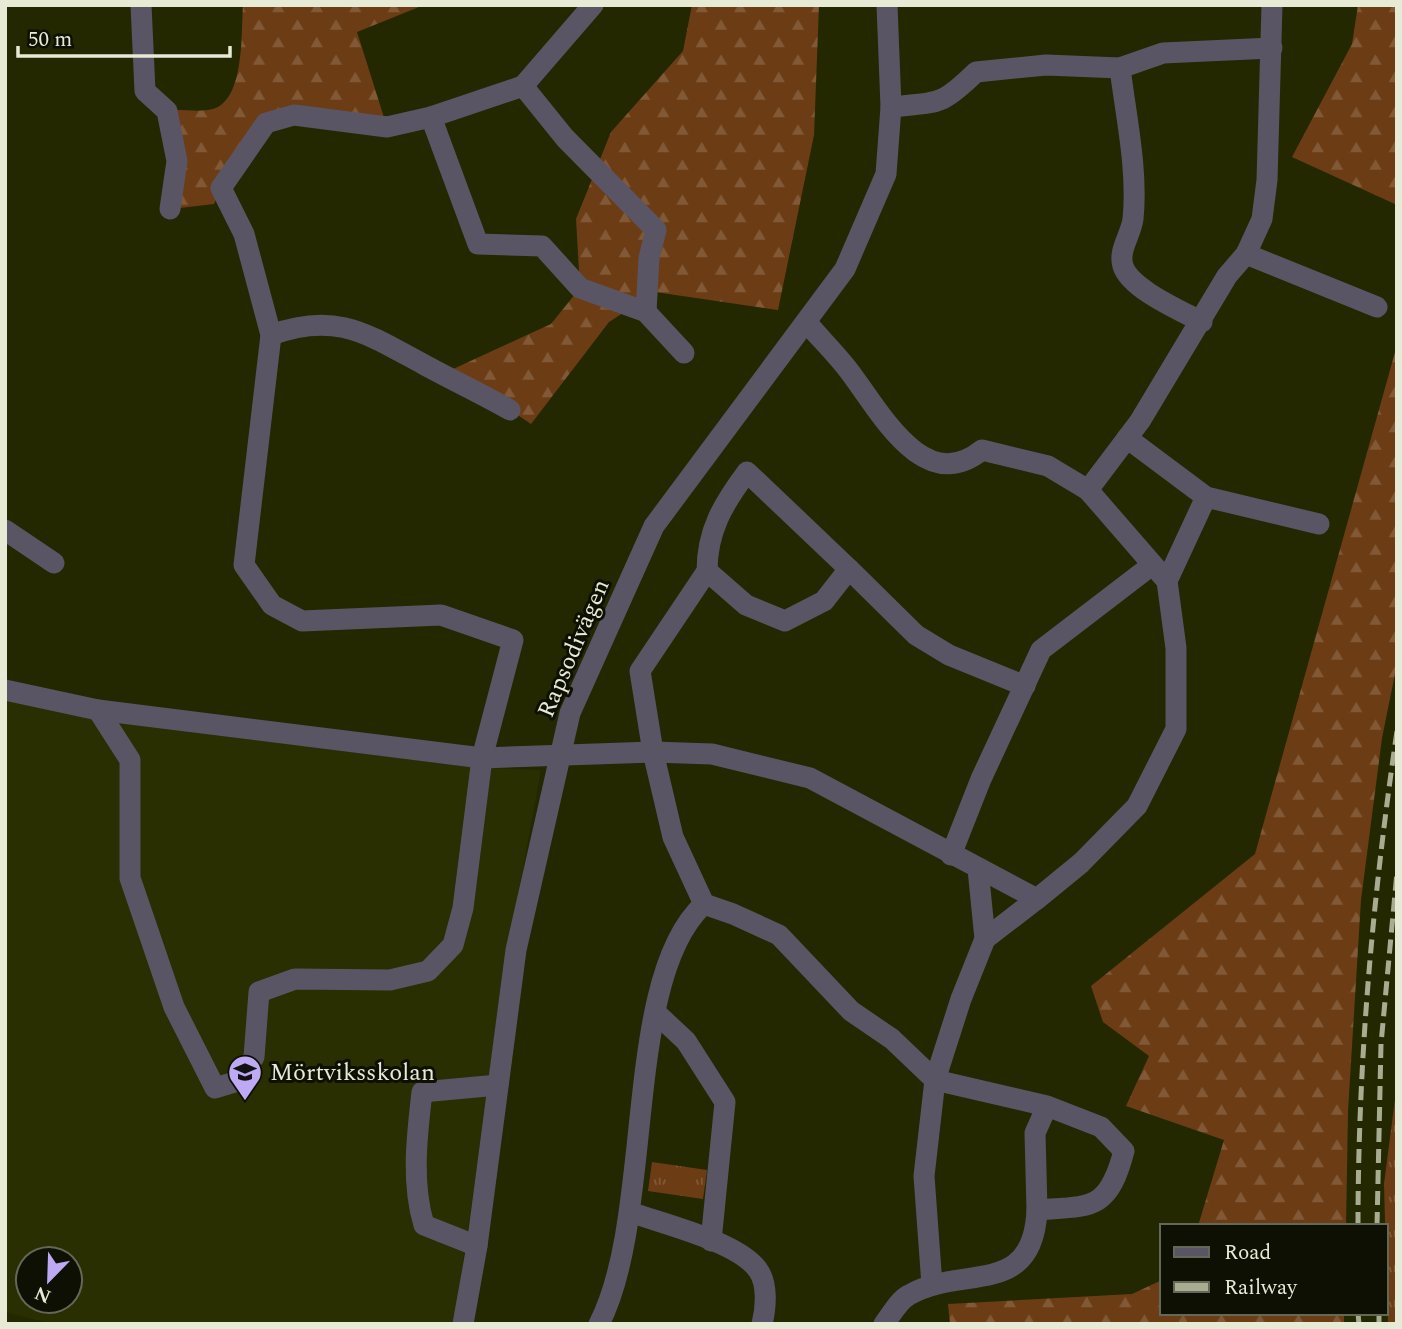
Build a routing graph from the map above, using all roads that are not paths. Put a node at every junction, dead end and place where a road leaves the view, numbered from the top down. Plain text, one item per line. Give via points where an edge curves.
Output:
1 (141, 5) edge
2 (593, 5) edge
3 (887, 5) edge
4 (1272, 5) edge
5 (1272, 48) junction
6 (1120, 68) junction
7 (523, 86) junction
8 (891, 107) junction
9 (431, 117) junction
10 (170, 209) dead end
11 (1246, 254) junction
12 (1377, 307) dead end
13 (646, 312) junction
14 (1202, 322) junction
15 (807, 323) junction
16 (271, 335) junction
17 (684, 354) dead end
18 (510, 410) dead end
19 (1127, 438) junction
20 (1088, 489) junction
21 (1206, 497) junction
22 (1319, 524) dead end
23 (5, 530) edge
24 (54, 563) dead end
25 (1152, 565) junction
26 (849, 569) junction
27 (707, 571) junction
28 (1167, 581) junction
29 (1025, 686) junction
30 (5, 690) edge
31 (98, 710) junction
32 (653, 752) junction
33 (482, 758) junction
34 (559, 758) junction
35 (951, 855) junction
36 (978, 869) junction
37 (1037, 899) junction
38 (705, 904) junction
39 (985, 939) junction
40 (656, 1013) junction
41 (935, 1080) junction
42 (498, 1085) junction
43 (1047, 1106) junction
44 (1037, 1210) junction
45 (630, 1212) junction
46 (711, 1241) junction
47 (477, 1246) junction
48 (932, 1285) junction
49 (885, 1323) edge
50 (463, 1324) edge
51 (599, 1324) edge
52 (762, 1324) edge

1 - 10 street via 145,91 167,111 177,160
2 - 7 street
3 - 8 street, Rapsodivägen
4 - 5 street
5 - 6 street via 1163,53
5 - 11 street via 1267,180 1262,219
6 - 8 street via 1046,65 976,72 944,100
6 - 14 street via 1135,199 1123,267 1157,299
7 - 9 street, Rapsodivägen
7 - 13 street via 565,138 656,230 649,258
8 - 15 street, Rapsodivägen via 886,174 845,269
9 - 13 street via 478,244 542,246 580,288
9 - 16 street, Rapsodivägen via 387,127 294,115 265,123 221,188 244,234
11 - 12 street
11 - 14 street via 1227,276
13 - 17 street
14 - 19 street
15 - 20 street via 901,440 921,456 946,466 966,463 982,450 1048,466
15 - 34 street, Rapsodivägen via 654,526 570,713
16 - 18 street via 297,326 354,328
16 - 33 street, Rapsodivägen via 244,565 272,605 302,621 441,615 513,640
19 - 20 street
19 - 21 street
20 - 25 street
21 - 22 street
21 - 28 street
23 - 24 street
25 - 28 street
25 - 29 street via 1041,650
26 - 27 street via 824,601 785,621 746,605
26 - 27 street via 747,472 721,506 707,545
26 - 29 street via 916,635 949,655
27 - 32 street via 640,671
28 - 37 street via 1175,648 1176,729 1137,806 1081,863
29 - 35 street
30 - 31 street
31 - 33 street
31 - 33 street via 130,761 130,878 174,1007 215,1088 238,1081 254,1057 259,992 295,979 390,980 428,971 453,945 463,908
32 - 34 street
32 - 35 street via 712,754 810,778
32 - 38 street via 673,837
33 - 34 street
34 - 42 street, Rapsodivägen via 516,950
35 - 36 street
36 - 37 street
36 - 39 street
37 - 39 street
38 - 40 street via 691,916 676,944
38 - 41 street via 779,935 851,1011 892,1039
39 - 41 street
40 - 45 street
40 - 46 street via 687,1041 725,1102
41 - 43 street
41 - 48 street via 924,1176
42 - 47 street, Rapsodivägen
42 - 47 street via 422,1092 416,1137 417,1202 424,1225
43 - 44 street via 1035,1133
43 - 44 street via 1101,1126 1124,1151 1109,1191 1099,1201
44 - 48 street via 1036,1236 1029,1251 1011,1268
45 - 46 street
45 - 51 street via 620,1262
46 - 52 street via 748,1259 760,1273 765,1296
47 - 50 street, Rapsodivägen
48 - 49 street via 906,1296

